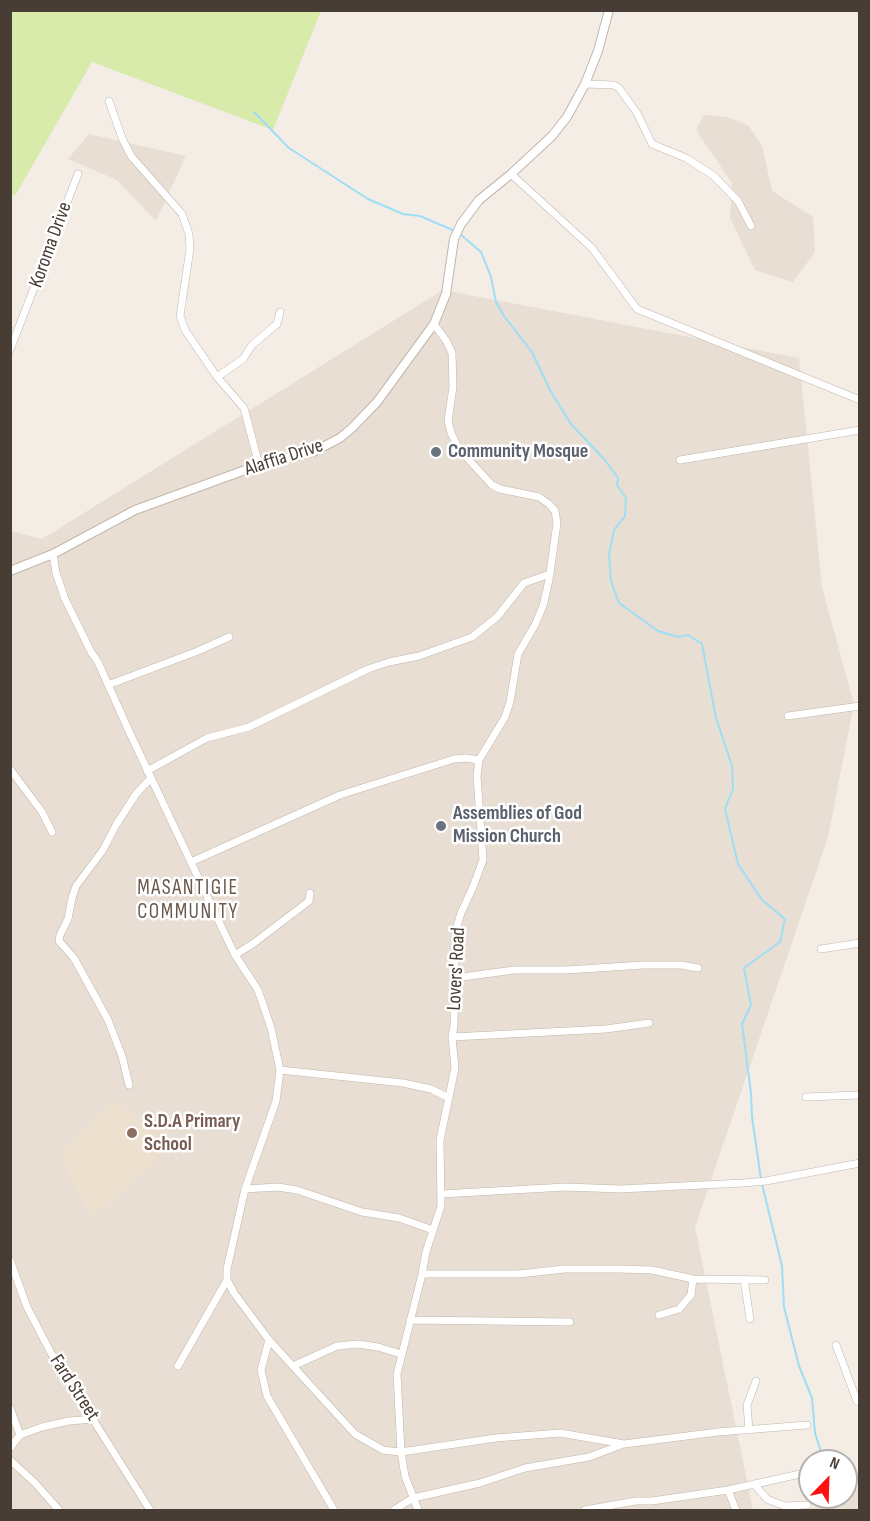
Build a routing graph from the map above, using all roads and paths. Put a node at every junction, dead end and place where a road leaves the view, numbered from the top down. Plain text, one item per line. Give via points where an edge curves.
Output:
1 (608, 11) edge
2 (585, 84) junction
3 (109, 101) dead end
4 (78, 174) dead end
5 (511, 174) junction
6 (751, 226) dead end
7 (280, 312) dead end
8 (434, 324) junction
9 (10, 350) edge
10 (217, 377) junction
11 (860, 400) edge
12 (860, 430) edge
13 (680, 460) dead end
14 (259, 465) junction
15 (53, 554) junction
16 (10, 571) edge
17 (550, 574) junction
18 (229, 637) dead end
19 (108, 686) junction
20 (860, 706) edge
21 (788, 716) dead end
22 (479, 760) junction
23 (10, 769) edge
24 (149, 774) junction
25 (52, 832) dead end
26 (191, 862) junction
27 (310, 893) dead end
28 (860, 942) edge
29 (820, 949) dead end
30 (235, 955) junction
31 (698, 968) dead end
32 (455, 978) junction
33 (648, 1023) dead end
34 (452, 1037) junction
35 (280, 1070) junction
36 (129, 1085) dead end
37 (860, 1095) edge
38 (806, 1097) dead end
39 (449, 1098) junction
40 (860, 1163) edge
41 (245, 1189) junction
42 (441, 1194) junction
43 (433, 1230) junction
44 (10, 1260) edge
45 (422, 1274) junction
46 (693, 1279) junction
47 (744, 1279) junction
48 (227, 1280) junction
49 (765, 1280) dead end
50 (659, 1315) dead end
51 (750, 1319) dead end
52 (410, 1320) junction
53 (570, 1322) dead end
54 (269, 1340) junction
55 (836, 1345) dead end
56 (401, 1354) junction
57 (178, 1365) dead end
58 (293, 1366) junction
59 (756, 1381) dead end
60 (860, 1403) edge
61 (10, 1408) edge
62 (94, 1419) junction
63 (807, 1425) dead end
64 (749, 1430) junction
65 (20, 1435) junction
66 (624, 1444) junction
67 (10, 1448) edge
68 (401, 1452) junction
69 (10, 1460) edge
70 (798, 1474) edge
71 (754, 1484) junction
72 (728, 1490) junction
73 (412, 1498) junction
74 (798, 1505) edge
75 (59, 1510) edge
76 (150, 1510) edge
77 (334, 1510) edge
78 (394, 1510) edge
79 (418, 1510) edge
80 (585, 1510) edge
81 (736, 1510) edge

1 - 2 street
2 - 5 street via 560,128
2 - 6 street via 619,88 654,146 677,154 714,176 738,201
3 - 10 street via 131,156 182,214 190,249 180,316
4 - 9 street, Koroma Drive
5 - 8 street, Alaffia Drive via 479,200 460,224 446,294
5 - 11 street via 592,248 638,309
7 - 10 street via 277,324 252,345 243,359
8 - 14 street, Alaffia Drive via 377,402 340,438 313,452
8 - 17 street, Lovers' Road via 452,353 448,421 454,441 492,485 539,497 555,511
10 - 14 street via 244,408
12 - 13 street
14 - 15 street, Alaffia Drive via 135,510
15 - 16 street, Alaffia Drive
15 - 19 street via 65,599
17 - 22 street, Lovers' Road via 543,606 518,654 508,709
17 - 24 street via 524,583 497,617 472,637 368,669 249,727 207,738
18 - 19 street
19 - 24 street
20 - 21 street
22 - 26 street via 454,759 340,795
22 - 32 street, Lovers' Road via 477,792 483,860 457,924
23 - 25 street
24 - 26 street
24 - 36 street via 104,850 76,886 59,941 74,958 108,1020
26 - 30 street
27 - 30 street via 305,904
28 - 29 street
30 - 35 street via 258,990
31 - 32 street via 643,965 514,970
32 - 34 street, Lovers' Road
33 - 34 street
34 - 39 street, Lovers' Road via 454,1068
35 - 39 street via 403,1083 432,1089
35 - 41 street via 276,1101
37 - 38 street
39 - 42 street, Lovers' Road via 440,1140
40 - 42 street via 744,1183
41 - 43 street via 297,1190
41 - 48 street
42 - 43 street, Lovers' Road
43 - 45 street, Lovers' Road
44 - 62 street, Fard Street via 37,1327
45 - 46 street via 619,1269 652,1270
45 - 52 street, Lovers' Road
46 - 47 street
46 - 50 street via 691,1295 679,1309
47 - 49 street
47 - 51 street
48 - 54 street
48 - 57 street
52 - 53 street
52 - 56 street, Lovers' Road
54 - 58 street
54 - 77 street via 261,1370 267,1396
55 - 60 street
56 - 58 street via 358,1344 337,1346
56 - 68 street, Lovers' Road via 397,1374
58 - 68 street via 355,1434 383,1450
59 - 64 street via 747,1405
61 - 65 street
62 - 65 street via 69,1421
62 - 76 street, Fard Street
63 - 64 street
64 - 66 street
65 - 67 street
66 - 68 street via 561,1433
66 - 73 street via 589,1457 525,1468
68 - 73 street, Lovers' Road
69 - 75 street
70 - 71 street
71 - 72 street
71 - 74 street via 767,1499 784,1506
72 - 80 street
72 - 81 street
73 - 78 street
73 - 79 street, Lovers' Road

